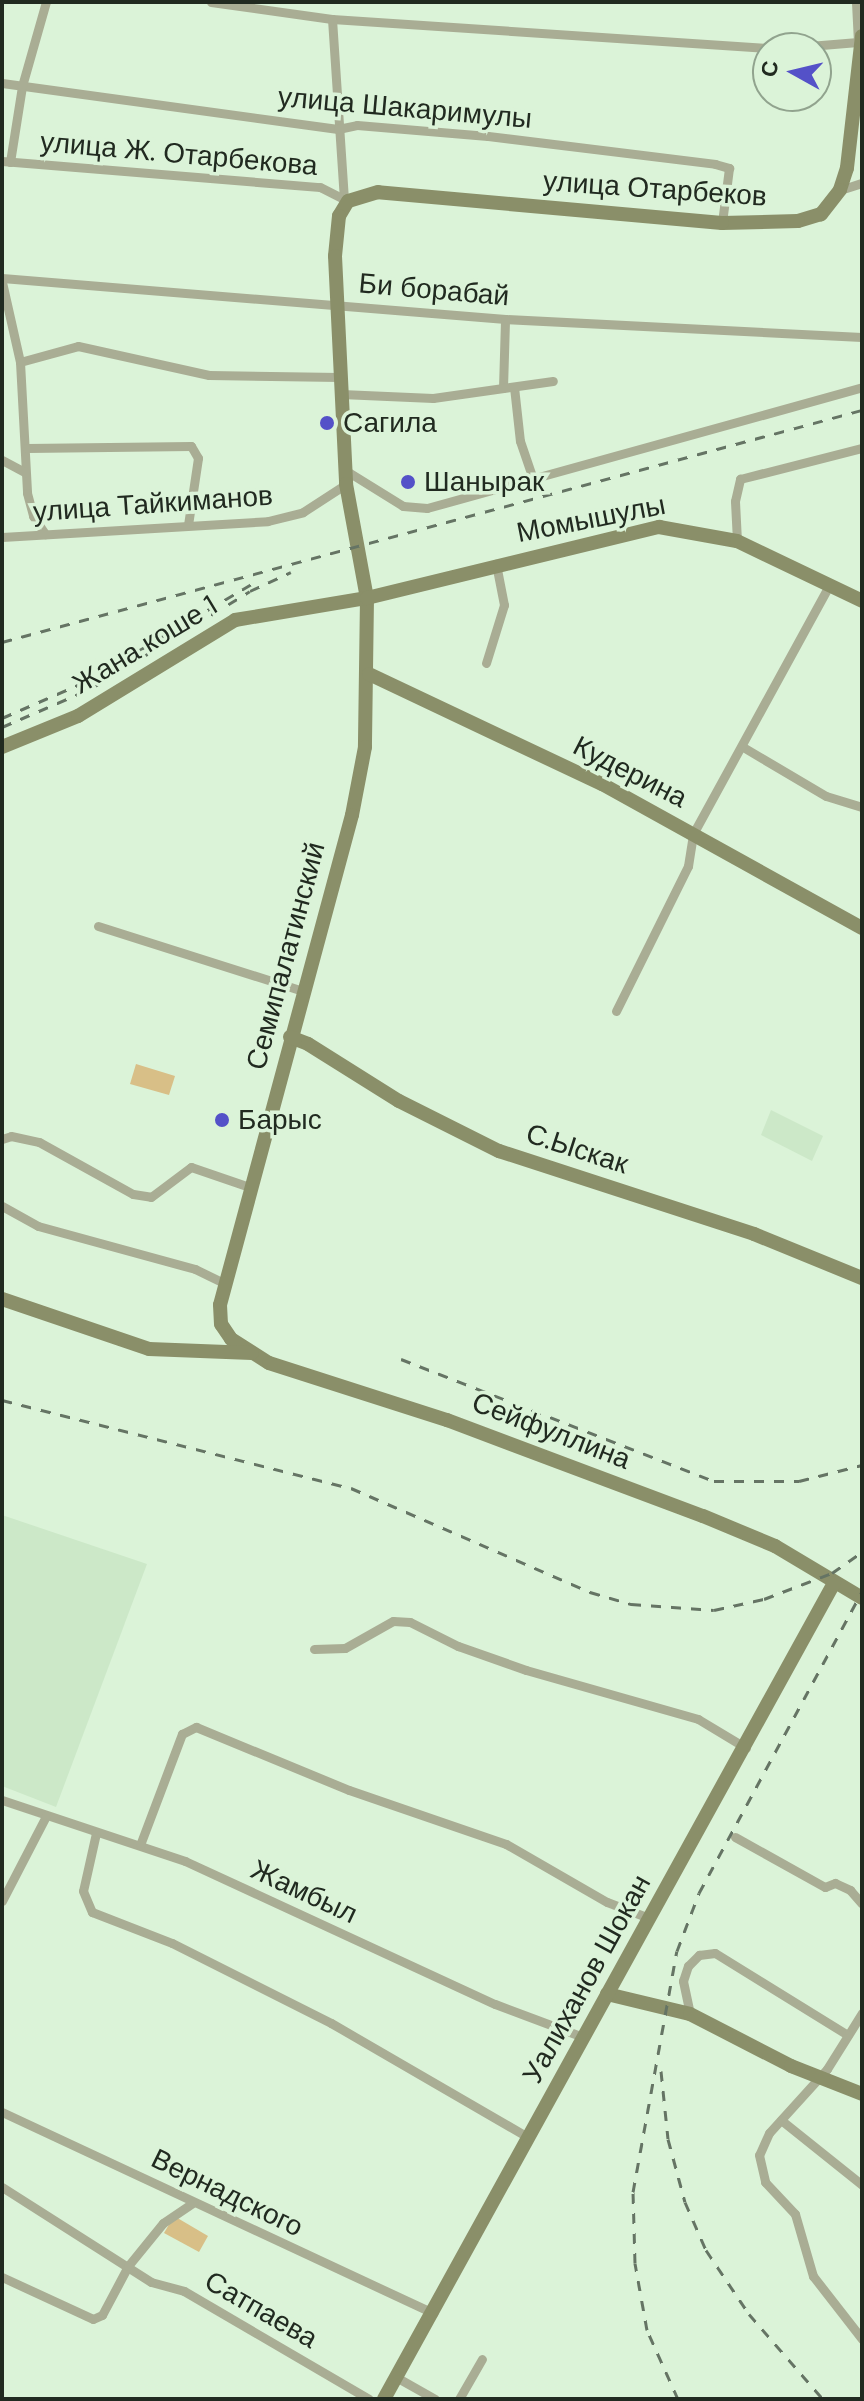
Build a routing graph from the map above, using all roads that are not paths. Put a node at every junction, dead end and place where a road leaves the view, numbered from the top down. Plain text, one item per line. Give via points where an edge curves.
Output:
1 (46, 2) edge
2 (211, 2) edge
3 (856, 2) edge
4 (332, 19) junction
5 (860, 39) edge
6 (832, 42) edge
7 (752, 47) edge
8 (2, 83) edge
9 (22, 86) junction
10 (338, 129) junction
11 (6, 162) edge
12 (862, 183) edge
13 (840, 190) junction
14 (346, 200) junction
15 (722, 223) junction
16 (2, 280) edge
17 (337, 304) junction
18 (505, 319) junction
19 (862, 337) edge
20 (20, 362) junction
21 (339, 377) junction
22 (553, 381) dead end
23 (508, 387) junction
24 (862, 387) edge
25 (341, 394) junction
26 (27, 448) junction
27 (862, 448) edge
28 (2, 460) edge
29 (25, 472) junction
30 (346, 477) junction
31 (533, 479) junction
32 (188, 525) junction
33 (45, 534) junction
34 (2, 537) edge
35 (737, 541) junction
36 (496, 564) junction
37 (830, 583) junction
38 (367, 598) junction
39 (862, 601) edge
40 (486, 663) dead end
41 (369, 674) junction
42 (2, 747) edge
43 (743, 747) junction
44 (862, 807) edge
45 (693, 834) junction
46 (98, 926) dead end
47 (862, 928) edge
48 (303, 991) junction
49 (616, 1011) dead end
50 (290, 1037) junction
51 (2, 1139) edge
52 (249, 1187) junction
53 (2, 1206) edge
54 (862, 1278) edge
55 (224, 1283) junction
56 (2, 1299) edge
57 (221, 1324) joint
58 (252, 1353) junction
59 (834, 1583) junction
60 (862, 1598) edge
61 (314, 1649) dead end
62 (746, 1748) junction
63 (2, 1800) edge
64 (46, 1816) junction
65 (96, 1833) junction
66 (735, 1837) dead end
67 (140, 1845) junction
68 (2, 1901) edge
69 (862, 1904) edge
70 (649, 1918) junction
71 (607, 1994) junction
72 (862, 2013) edge
73 (690, 2014) junction
74 (848, 2035) junction
75 (583, 2037) junction
76 (820, 2077) junction
77 (862, 2094) edge
78 (2, 2112) edge
79 (781, 2120) junction
80 (529, 2138) junction
81 (862, 2185) edge
82 (2, 2187) edge
83 (194, 2202) junction
84 (128, 2266) junction
85 (2, 2277) edge
86 (433, 2313) junction
87 (862, 2339) edge
88 (482, 2359) dead end
89 (396, 2377) junction
90 (369, 2399) edge
91 (384, 2399) edge
92 (435, 2399) edge
93 (459, 2399) edge

1 - 9 street
2 - 4 street
3 - 5 street
4 - 7 street
4 - 10 street
5 - 6 street
5 - 13 street via 847,168
8 - 9 street, улица Шакаримулы
9 - 10 street, улица Шакаримулы
9 - 11 street
10 - 14 street
10 - 15 street, улица Шакаримулы via 357,125 488,136 715,164 729,168
11 - 14 street, улица Ж. Отарбекова via 320,187
12 - 13 street
13 - 15 street, улица Отарбеков via 821,214 798,221
14 - 15 street, улица Отарбеков via 378,192
14 - 17 street, Семипалатинский via 337,229
16 - 17 street, Би борабай
16 - 20 street
17 - 18 street, Би борабай
17 - 21 street, Семипалатинский
18 - 19 street, Би борабай
18 - 23 street
20 - 21 street via 78,346 209,375
20 - 26 street
21 - 25 street, Семипалатинский
22 - 23 street
23 - 25 street via 433,398
23 - 31 street
24 - 31 street
25 - 30 street, Семипалатинский
26 - 29 street
26 - 32 street via 191,446 198,458
27 - 35 street via 740,479
28 - 29 street, улица Тайкиманов
29 - 33 street via 33,516
30 - 31 street via 403,506 427,508
30 - 32 street, улица Тайкиманов via 303,512 268,521
30 - 38 street, Семипалатинский
32 - 33 street, улица Тайкиманов
33 - 34 street, улица Тайкиманов
35 - 36 street, Момышулы via 659,527
35 - 37 street, Момышулы
36 - 38 street, Момышулы
36 - 40 street via 504,605
37 - 39 street, Момышулы
37 - 43 street
38 - 41 street, Семипалатинский
38 - 42 street, Жана коше 1 via 235,620 209,631 103,702
41 - 45 street, Кудерина via 602,784
41 - 48 street, Семипалатинский via 365,747 352,815
43 - 44 street via 826,796
43 - 45 street
45 - 47 street, Кудерина
45 - 49 street via 688,866
46 - 48 street
48 - 50 street, Семипалатинский
50 - 52 street, Семипалатинский
50 - 54 street, С.Ыскак via 499,1151 754,1234
51 - 52 street via 39,1142 133,1194 151,1197 191,1167
52 - 55 street, Семипалатинский
53 - 55 street via 38,1226 195,1269
55 - 57 street, Семипалатинский
56 - 58 street via 149,1349
57 - 58 street, Сейфуллина via 231,1339
58 - 59 street, Сейфуллина via 703,1516 775,1546
59 - 60 street, Сейфуллина
59 - 62 street, Уалиханов Шокан
61 - 62 street via 345,1648 393,1621 410,1622 526,1670 698,1719
62 - 70 street, Уалиханов Шокан
63 - 64 street, Жамбыл
64 - 65 street, Жамбыл
64 - 68 street
65 - 67 street, Жамбыл
65 - 80 street via 83,1891 92,1912 172,1943 331,2023
66 - 69 street via 825,1887 835,1883 850,1890
67 - 70 street via 182,1734 196,1727 349,1790 506,1844 607,1902
67 - 75 street, Жамбыл via 495,2004
70 - 71 street, Уалиханов Шокан
71 - 73 street
71 - 75 street, Уалиханов Шокан
72 - 74 street
73 - 74 street via 683,1981 688,1966 699,1955 715,1953
73 - 76 street
74 - 76 street
75 - 80 street, Уалиханов Шокан
76 - 77 street
76 - 79 street
78 - 83 street, Вернадского
79 - 81 street
79 - 87 street via 761,2147 765,2182 795,2214 813,2276
80 - 86 street, Уалиханов Шокан
82 - 84 street, Сатпаева
83 - 84 street via 163,2223
83 - 86 street, Вернадского
84 - 85 street via 102,2315 93,2319
84 - 90 street, Сатпаева via 277,2341
86 - 89 street, Уалиханов Шокан
88 - 93 street
89 - 91 street, Уалиханов Шокан
89 - 92 street

